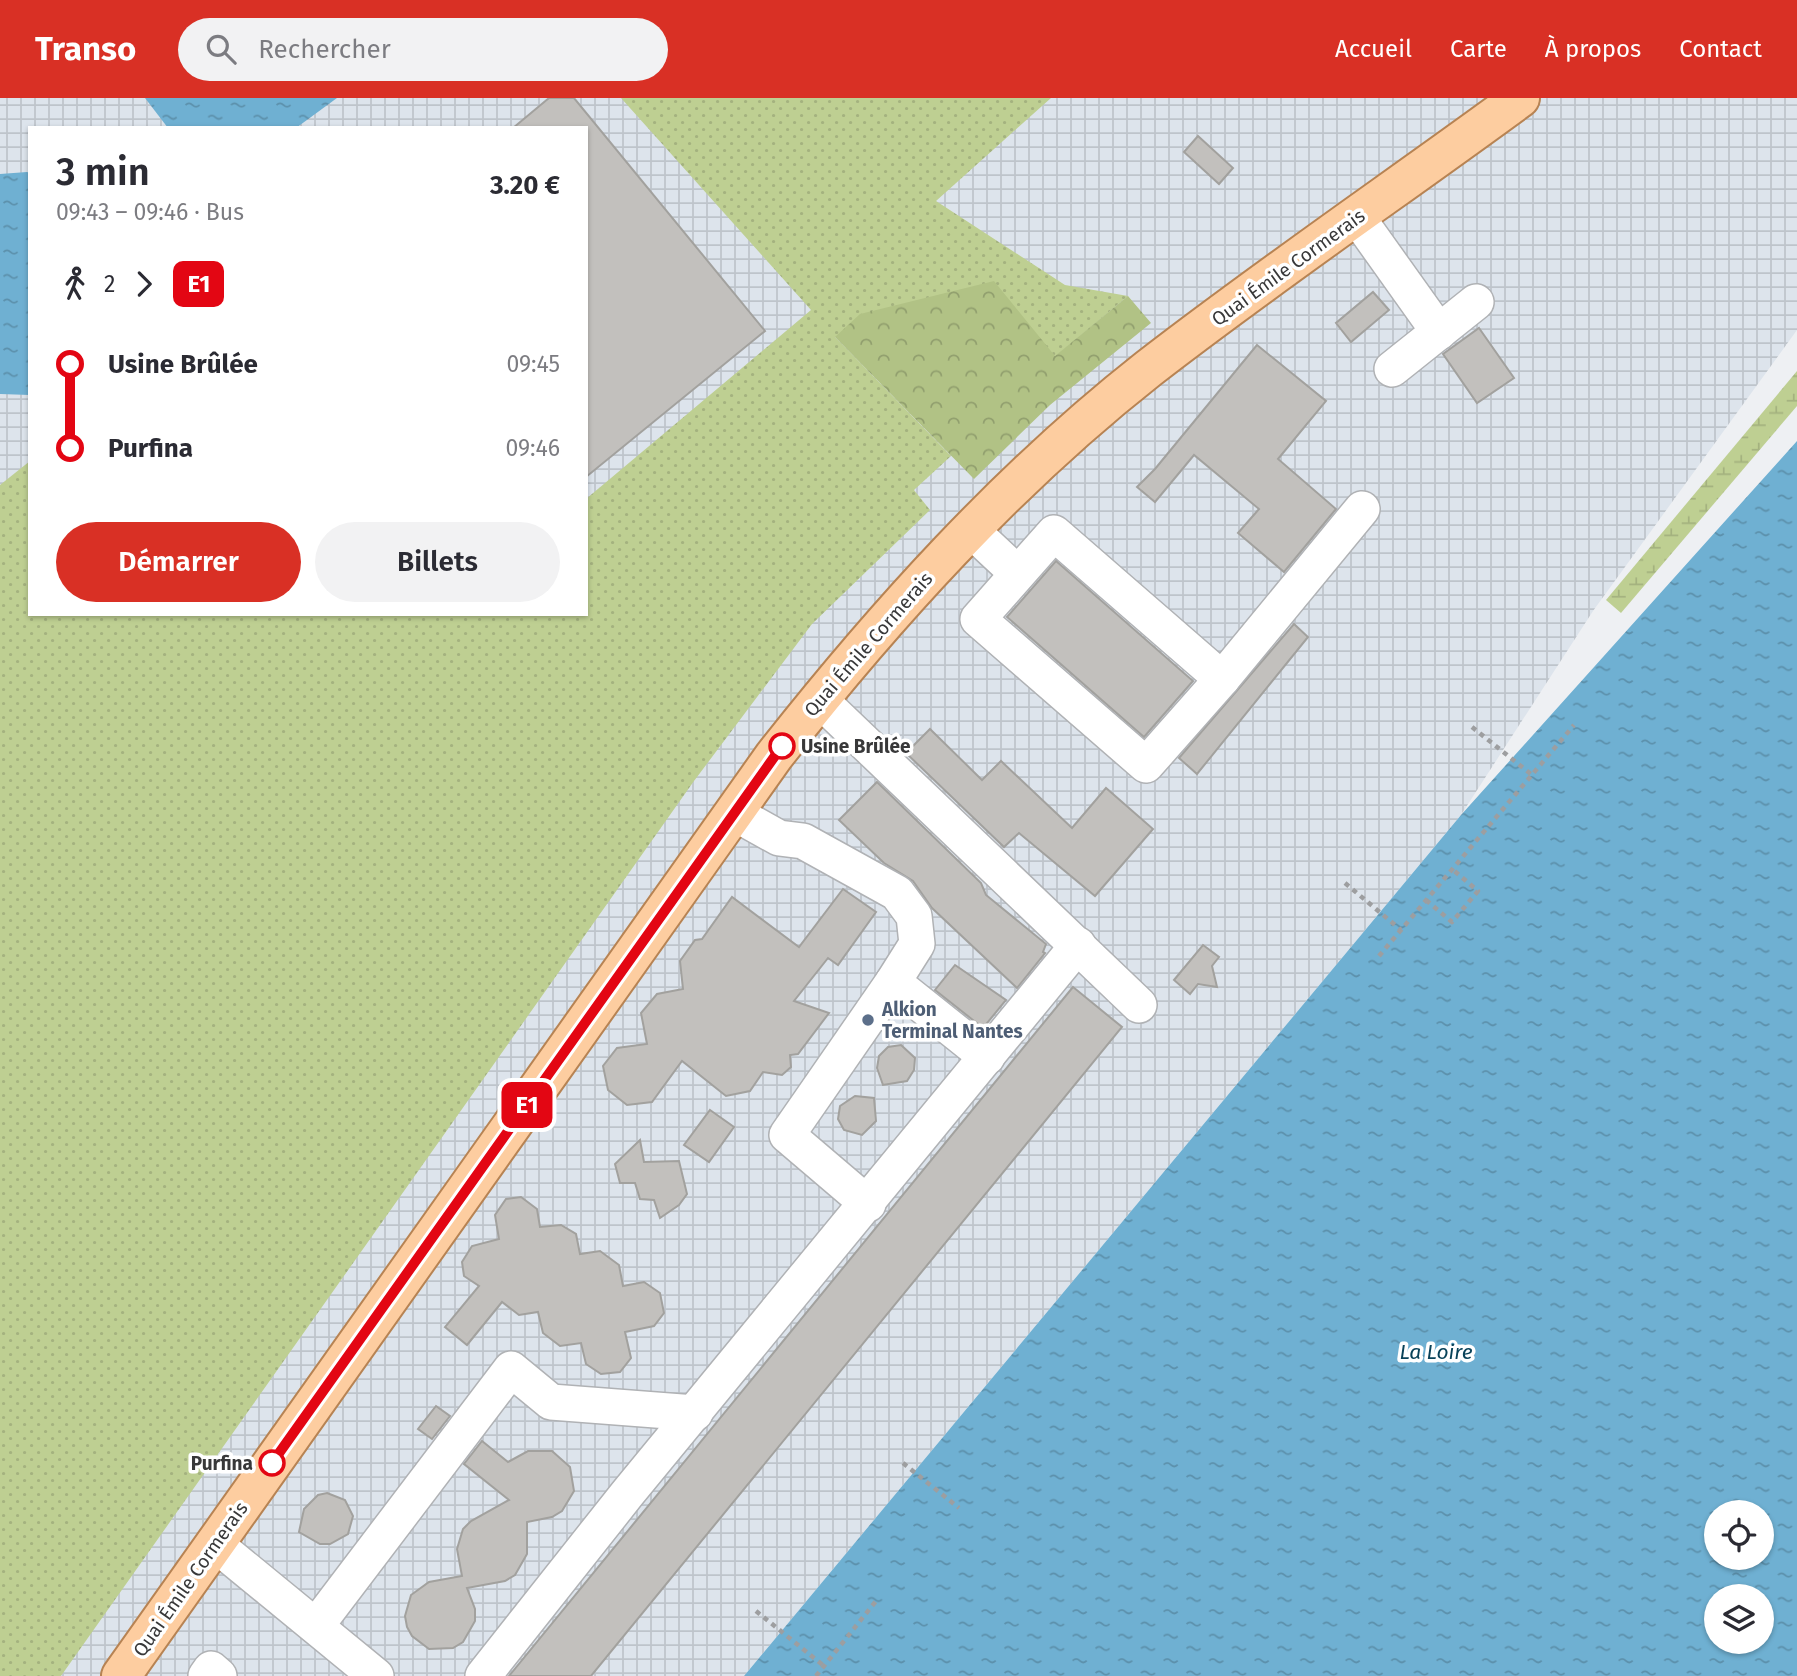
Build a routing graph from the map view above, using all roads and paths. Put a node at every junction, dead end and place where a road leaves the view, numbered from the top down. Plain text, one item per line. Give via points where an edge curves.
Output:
1 (1520, 98) edge
2 (1357, 217) junction
3 (1476, 302) dead end
4 (1439, 332) junction
5 (1392, 369) dead end
6 (1362, 509) dead end
7 (971, 530) junction
8 (1017, 573) junction
9 (1222, 679) junction
10 (819, 699) junction
11 (1574, 725) dead end
12 (1472, 727) dead end
13 (1532, 775) junction
14 (734, 813) junction
15 (1452, 869) junction
16 (1345, 883) dead end
17 (1426, 900) junction
18 (1401, 930) junction
19 (1078, 945) junction
20 (1379, 956) dead end
21 (893, 982) junction
22 (1139, 1005) dead end
23 (986, 1057) junction
24 (868, 1204) junction
25 (695, 1413) junction
26 (903, 1462) dead end
27 (959, 1507) dead end
28 (215, 1544) junction
29 (876, 1601) dead end
30 (756, 1611) dead end
31 (316, 1626) junction
32 (824, 1666) junction
33 (121, 1676) edge
34 (206, 1676) edge
35 (219, 1676) edge
36 (376, 1676) edge
37 (482, 1676) edge
38 (816, 1676) edge

1 - 2 main road, Quai Émile Cormerais
2 - 4 lane
2 - 7 main road, Quai Émile Cormerais via 1147,370
3 - 4 lane
4 - 5 lane
6 - 9 lane
7 - 8 lane
7 - 10 main road, Quai Émile Cormerais via 896,607
8 - 9 lane via 1054,533
8 - 9 lane via 978,619 1146,765
10 - 14 main road, Quai Émile Cormerais
10 - 19 lane
11 - 13 path
12 - 13 path
13 - 15 path
14 - 21 lane via 779,838 803,841 897,893 914,916 917,944
14 - 28 main road, Quai Émile Cormerais
15 - 17 path
15 - 17 path via 1478,891 1452,922
16 - 18 path
17 - 18 path
18 - 20 path
19 - 22 lane
19 - 23 lane
21 - 23 lane
21 - 24 lane via 787,1135
23 - 24 lane
24 - 25 lane
25 - 31 lane via 551,1402 511,1369
25 - 37 lane
26 - 27 path
28 - 31 lane
28 - 33 main road, Quai Émile Cormerais
29 - 32 path
30 - 32 path
31 - 36 lane
32 - 38 path
34 - 35 lane via 211,1669

